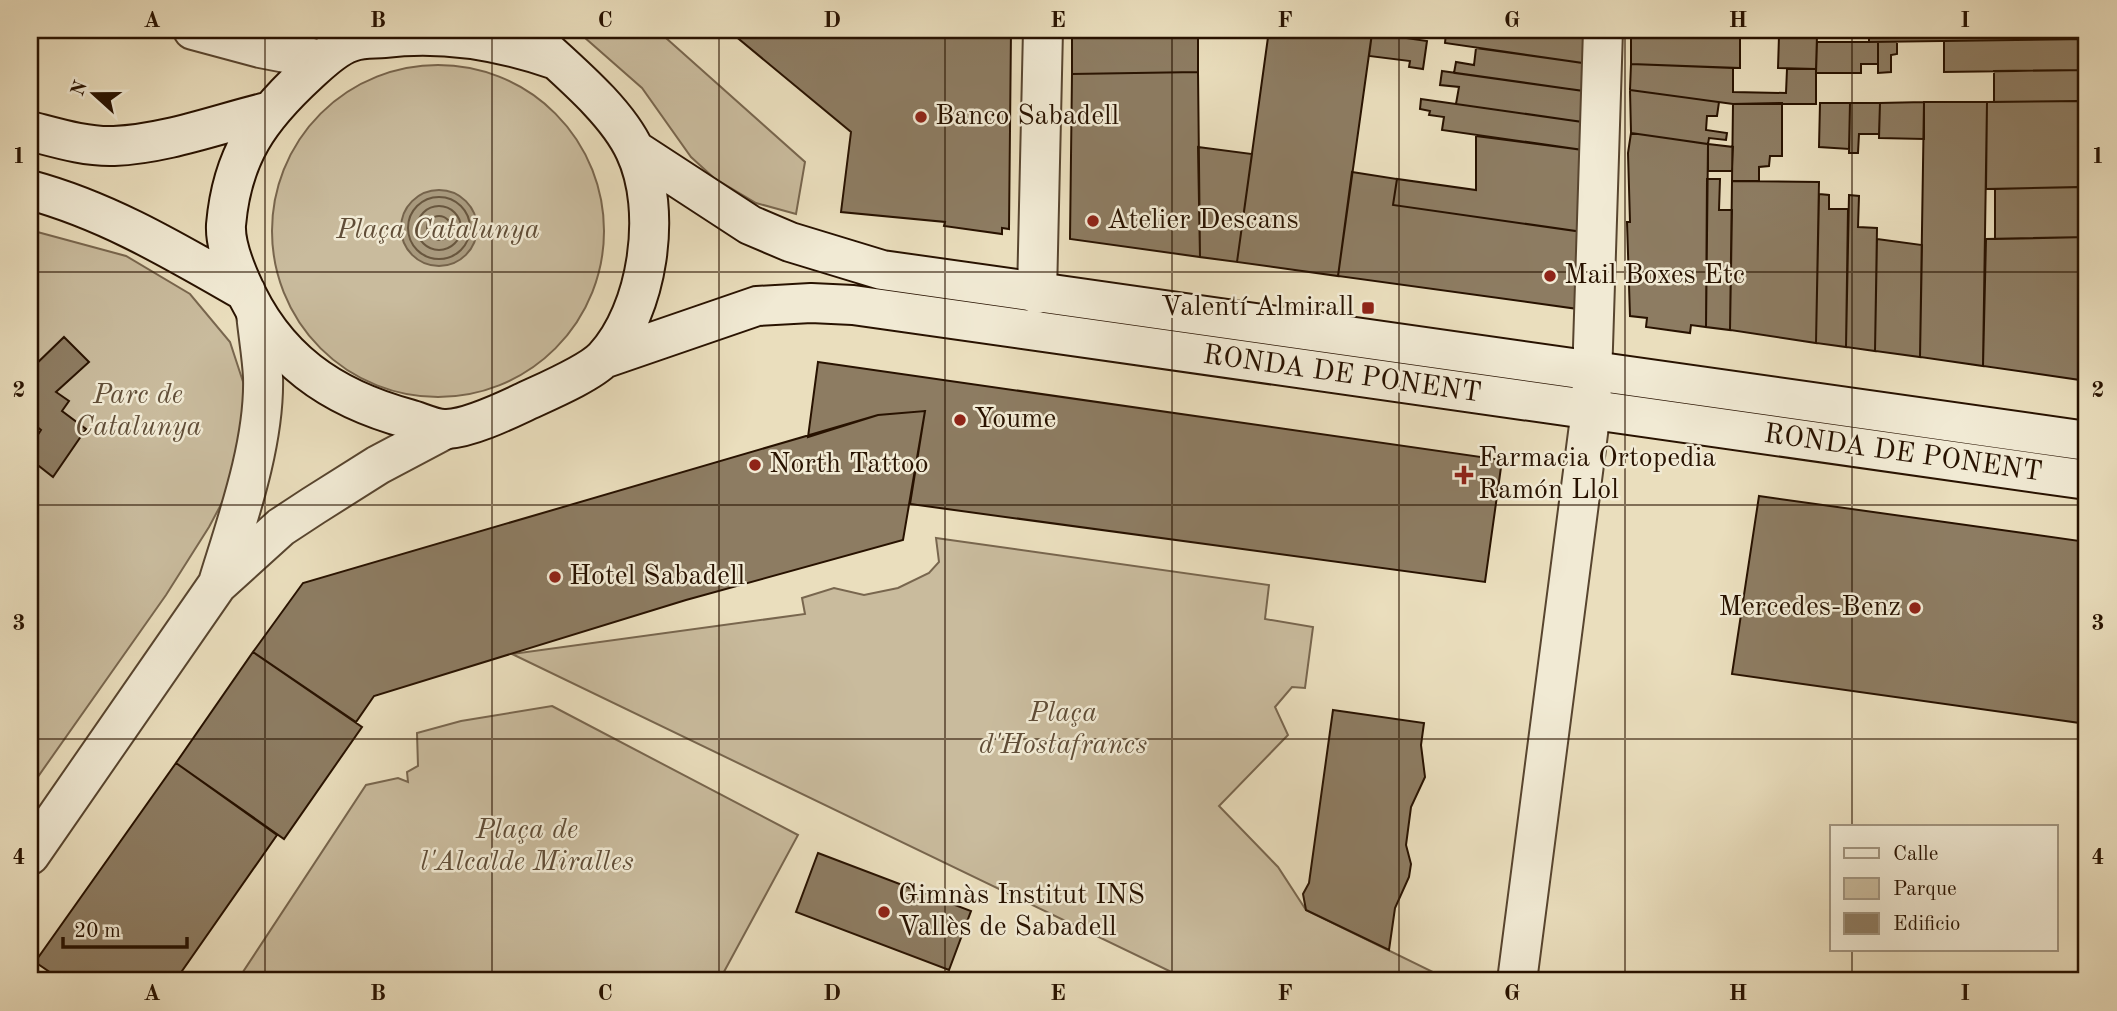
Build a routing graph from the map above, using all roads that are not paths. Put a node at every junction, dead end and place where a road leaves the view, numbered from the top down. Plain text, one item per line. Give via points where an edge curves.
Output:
1 (193, 30) edge
2 (524, 30) edge
3 (1043, 30) edge
4 (1603, 30) edge
5 (345, 44) edge
6 (553, 59) junction
7 (267, 112) junction
8 (30, 131) edge
9 (635, 150) junction
10 (30, 190) edge
11 (1037, 294) junction
12 (251, 302) junction
13 (603, 359) junction
14 (1594, 372) junction
15 (1591, 410) junction
16 (446, 429) junction
17 (2087, 442) edge
18 (2087, 480) edge
19 (217, 585) junction
20 (30, 855) edge
21 (1517, 981) edge

1 - 5 main road via 260,48
2 - 6 main road
3 - 11 main road
4 - 14 main road
5 - 6 main road via 422,35 465,38 518,47
5 - 7 main road
6 - 9 main road via 598,100
7 - 8 main road via 115,146
7 - 12 main road via 242,156 229,195 226,231 234,266
9 - 11 main road, RONDA DE PONENT via 750,225 790,243 882,270
9 - 13 main road via 649,209 647,262 631,314
10 - 12 main road via 120,223
11 - 14 main road, RONDA DE PONENT
12 - 16 main road via 277,344 323,383 369,406
12 - 19 main road via 263,379 255,451
13 - 15 main road, RONDA DE PONENT via 750,308 853,305
13 - 16 main road, RONDA DE PONENT via 501,413
14 - 15 main road
14 - 17 main road, RONDA DE PONENT
15 - 18 main road, RONDA DE PONENT
15 - 21 main road
16 - 19 main road, RONDA DE PONENT via 377,465 281,527
19 - 20 main road

